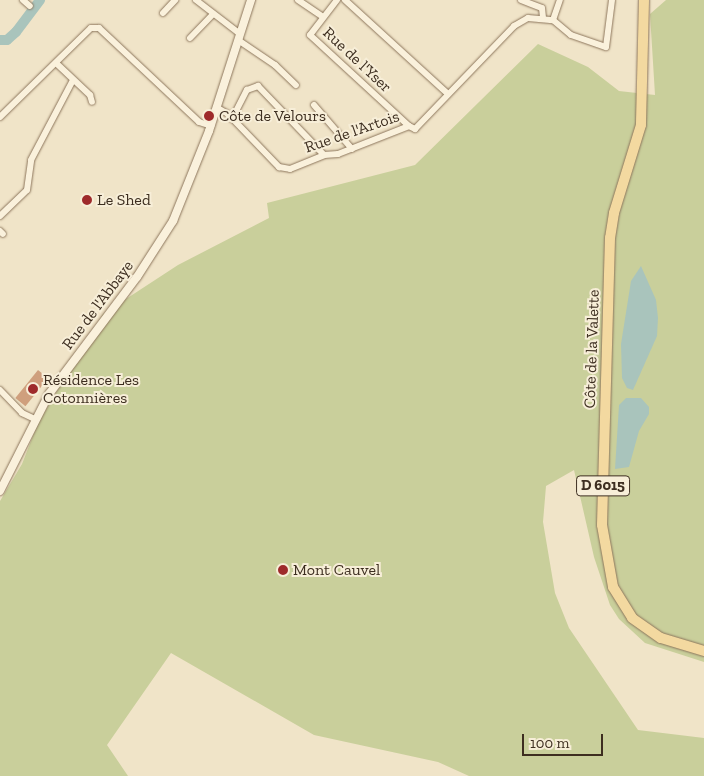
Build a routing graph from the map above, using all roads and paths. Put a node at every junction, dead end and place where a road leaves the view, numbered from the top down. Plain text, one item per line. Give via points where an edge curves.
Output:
1 (23, 0) edge
2 (176, 0) edge
3 (196, 0) edge
4 (251, 0) edge
5 (298, 0) edge
6 (337, 0) edge
7 (345, 0) edge
8 (521, 0) edge
9 (560, 0) edge
10 (612, 0) edge
11 (644, 0) edge
12 (30, 6) dead end
13 (163, 13) dead end
14 (213, 14) junction
15 (322, 16) junction
16 (543, 17) junction
17 (553, 20) junction
18 (239, 37) junction
19 (190, 38) dead end
20 (56, 63) junction
21 (73, 80) junction
22 (296, 86) dead end
23 (447, 92) junction
24 (92, 102) dead end
25 (314, 105) dead end
26 (216, 107) junction
27 (0, 117) edge
28 (232, 120) junction
29 (408, 126) junction
30 (210, 129) junction
31 (352, 149) junction
32 (324, 155) junction
33 (0, 216) edge
34 (0, 390) edge
35 (35, 419) junction
36 (0, 491) edge
37 (704, 651) edge

1 - 12 street
2 - 13 street
3 - 14 street
4 - 18 street, Rue de l'Abbaye
5 - 15 street
6 - 15 street
7 - 23 street
8 - 16 street via 542,8
9 - 17 street
10 - 17 street via 607,11 607,42 603,48 571,35
11 - 37 main road, Côte de la Valette / D 6015 via 641,125 614,212 610,238 602,525 613,587 632,618 661,638
14 - 18 street
14 - 19 street
15 - 29 street, Rue de l'Yser via 310,35
16 - 17 street
16 - 23 street, Rue de l'Artois via 528,18 514,26
18 - 22 street via 270,60
18 - 26 street, Rue de l'Abbaye
20 - 21 street
20 - 27 street
20 - 30 street via 91,28 99,28
21 - 24 street via 90,95
21 - 33 street via 31,160 27,190
23 - 29 street, Rue de l'Artois via 415,128
25 - 31 street
26 - 28 street
26 - 30 street, Rue de l'Abbaye
28 - 32 street, Rue de l'Artois via 283,169
28 - 32 street via 248,90 258,86
29 - 31 street, Rue de l'Artois
30 - 35 street, Rue de l'Abbaye via 167,230
31 - 32 street, Rue de l'Artois
34 - 35 street via 22,413
35 - 36 street, Rue de l'Abbaye

